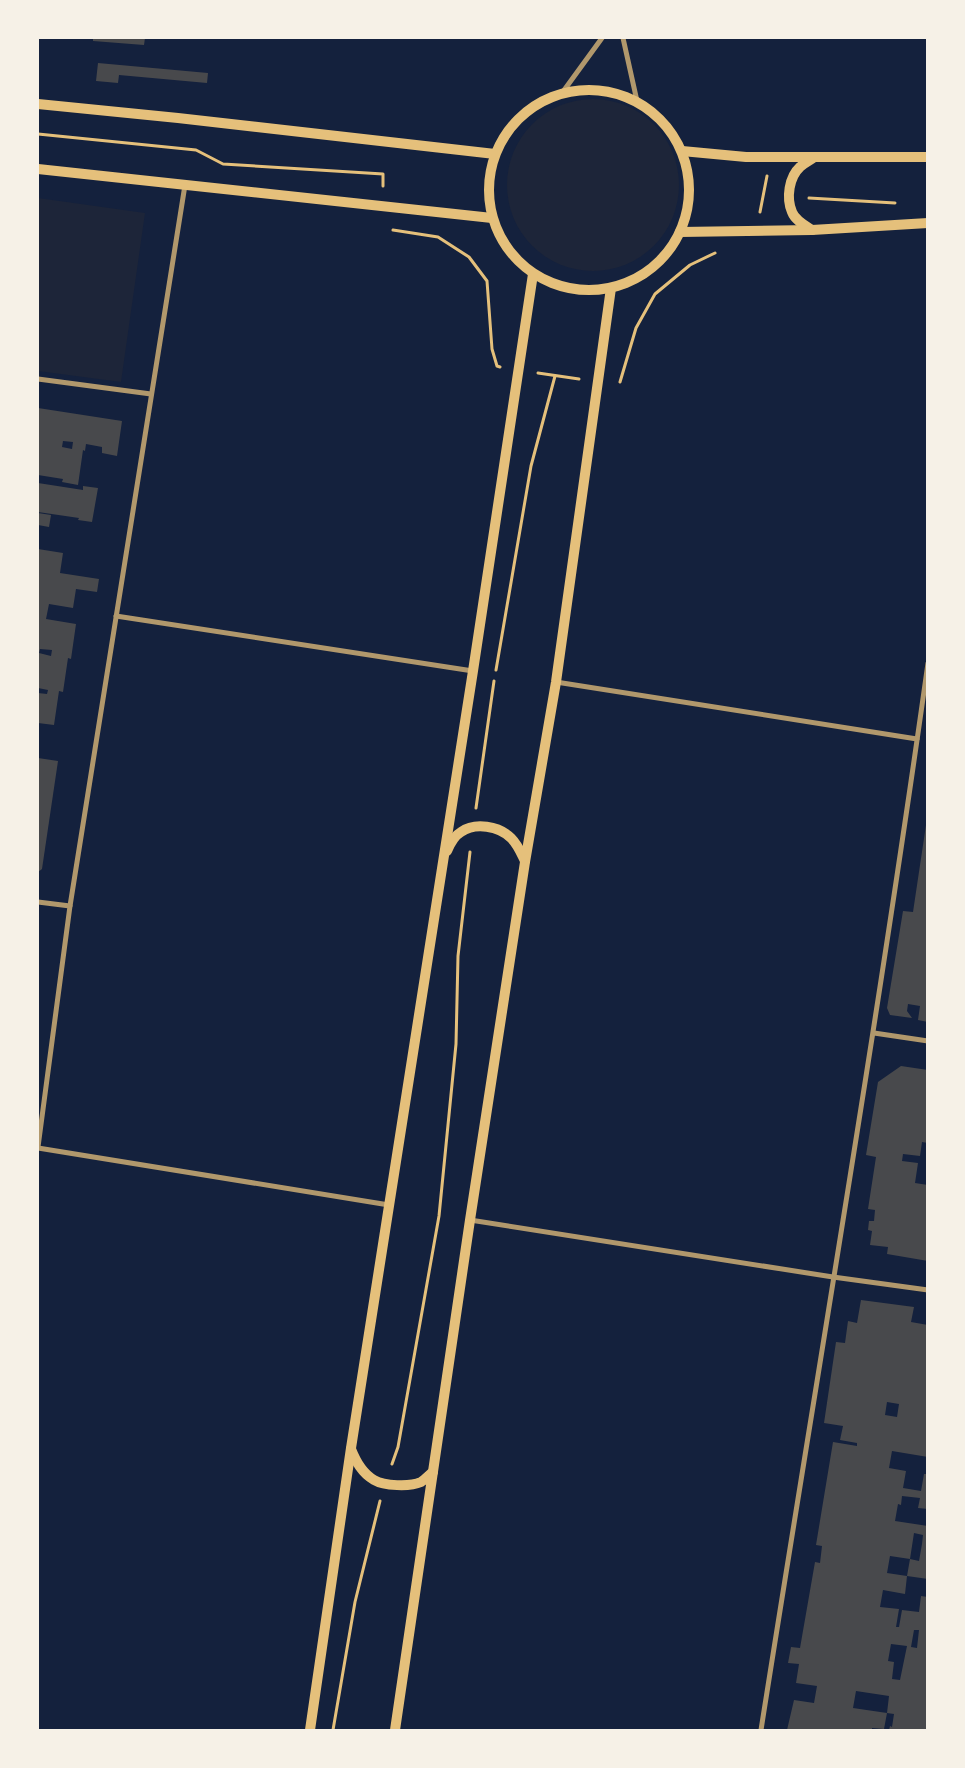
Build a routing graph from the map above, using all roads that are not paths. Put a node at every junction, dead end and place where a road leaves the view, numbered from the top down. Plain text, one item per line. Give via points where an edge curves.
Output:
1 (602, 38) edge
2 (623, 38) edge
3 (562, 93) junction
4 (637, 101) junction
5 (38, 104) edge
6 (682, 152) junction
7 (495, 154) junction
8 (928, 157) edge
9 (813, 158) junction
10 (38, 169) edge
11 (186, 185) junction
12 (492, 218) junction
13 (928, 223) edge
14 (812, 230) junction
15 (680, 232) junction
16 (533, 274) junction
17 (611, 288) junction
18 (38, 379) edge
19 (151, 394) junction
20 (116, 616) junction
21 (928, 663) edge
22 (473, 672) junction
23 (556, 682) junction
24 (917, 739) junction
25 (443, 857) junction
26 (525, 862) junction
27 (38, 902) edge
28 (70, 906) junction
29 (874, 1033) junction
30 (928, 1041) edge
31 (38, 1148) edge
32 (390, 1205) junction
33 (470, 1220) junction
34 (833, 1277) junction
35 (928, 1290) edge
36 (351, 1448) junction
37 (433, 1472) junction
38 (310, 1730) edge
39 (395, 1730) edge
40 (761, 1730) edge

1 - 3 street
2 - 4 street
3 - 4 main road via 588,89 613,92
3 - 7 main road via 540,102 521,116 506,133
4 - 6 main road via 663,122
5 - 7 main road
6 - 9 main road
6 - 15 main road via 689,192
7 - 12 main road via 489,190
8 - 9 main road
9 - 14 main road via 792,178 790,196 792,213
10 - 11 main road
11 - 12 main road
11 - 19 street
12 - 16 main road via 508,250
13 - 14 main road
14 - 15 main road
15 - 17 main road via 663,257 639,277
16 - 17 main road via 557,286 584,290
16 - 22 main road
17 - 23 main road
18 - 19 street
19 - 20 street
20 - 22 street
20 - 28 street
21 - 24 street
22 - 25 main road
23 - 24 street
23 - 26 main road
24 - 29 street
25 - 26 main road via 461,832 485,826 510,836
25 - 32 main road
26 - 33 main road
27 - 28 street
28 - 31 street
29 - 30 street
29 - 34 street
31 - 32 street
32 - 36 main road
33 - 34 street
33 - 37 main road
34 - 35 street
34 - 40 street
36 - 37 main road via 362,1471 375,1481 412,1485
36 - 38 main road
37 - 39 main road

